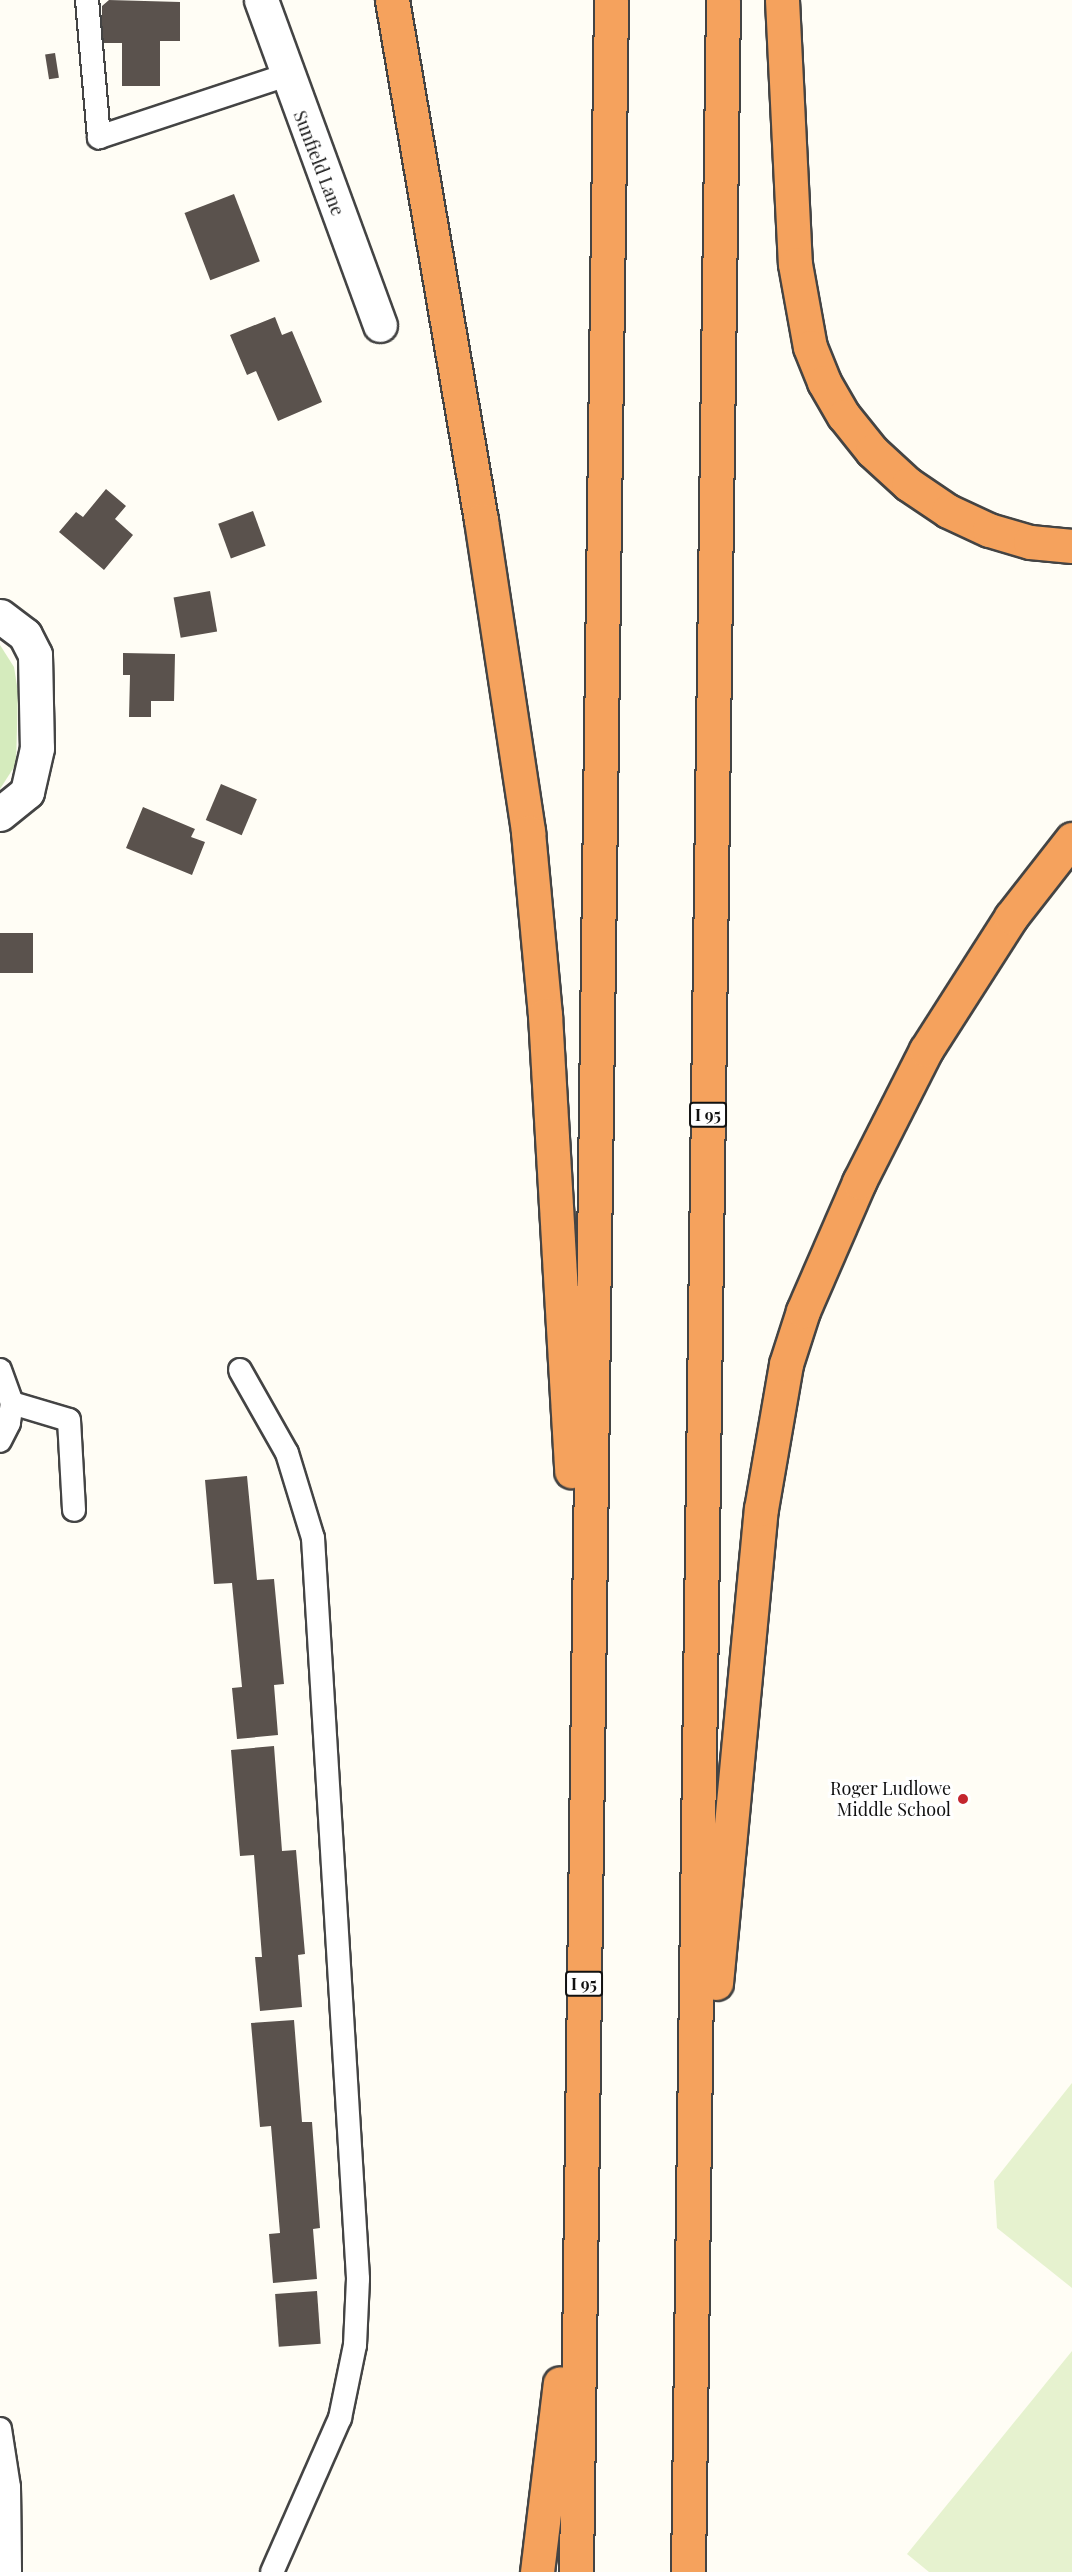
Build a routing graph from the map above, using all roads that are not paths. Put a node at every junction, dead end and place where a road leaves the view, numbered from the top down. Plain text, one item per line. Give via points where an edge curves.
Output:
1 (87, 0) edge
2 (261, 0) edge
3 (392, 0) edge
4 (610, 0) edge
5 (723, 0) edge
6 (782, 0) edge
7 (286, 75) junction
8 (380, 325) dead end
9 (1072, 546) edge
10 (0, 616) edge
11 (0, 814) edge
12 (1072, 839) edge
13 (0, 1370) edge
14 (240, 1370) dead end
15 (12, 1403) junction
16 (0, 1441) edge
17 (74, 1510) dead end
18 (587, 1760) junction
19 (581, 2208) junction
20 (693, 2229) junction
21 (0, 2429) edge
22 (689, 2505) junction
23 (10, 2572) edge
24 (272, 2572) edge
25 (537, 2572) edge
26 (576, 2572) edge
27 (688, 2572) edge
28 (695, 2572) edge

1 - 7 lane via 99,137
2 - 7 street, Sunfield Lane
3 - 18 highway via 481,520 528,832 545,1015
4 - 18 highway, I 95
5 - 20 highway, I 95
6 - 9 highway via 795,264 810,347 824,382 872,451 908,484 948,511 1020,539
7 - 8 street, Sunfield Lane
10 - 11 street via 25,635 35,655 37,748 27,792
12 - 20 highway via 1005,926 916,1069 859,1182 803,1311 786,1364 761,1509
13 - 15 lane
14 - 24 lane via 287,1453 313,1538 358,2279 355,2345 340,2418
15 - 16 lane via 9,1423
15 - 17 lane via 69,1420
18 - 19 highway, I 95
19 - 25 highway
19 - 26 highway, I 95
20 - 22 highway, I 95
21 - 23 lane via 9,2487
22 - 27 highway, I 95
22 - 28 highway

